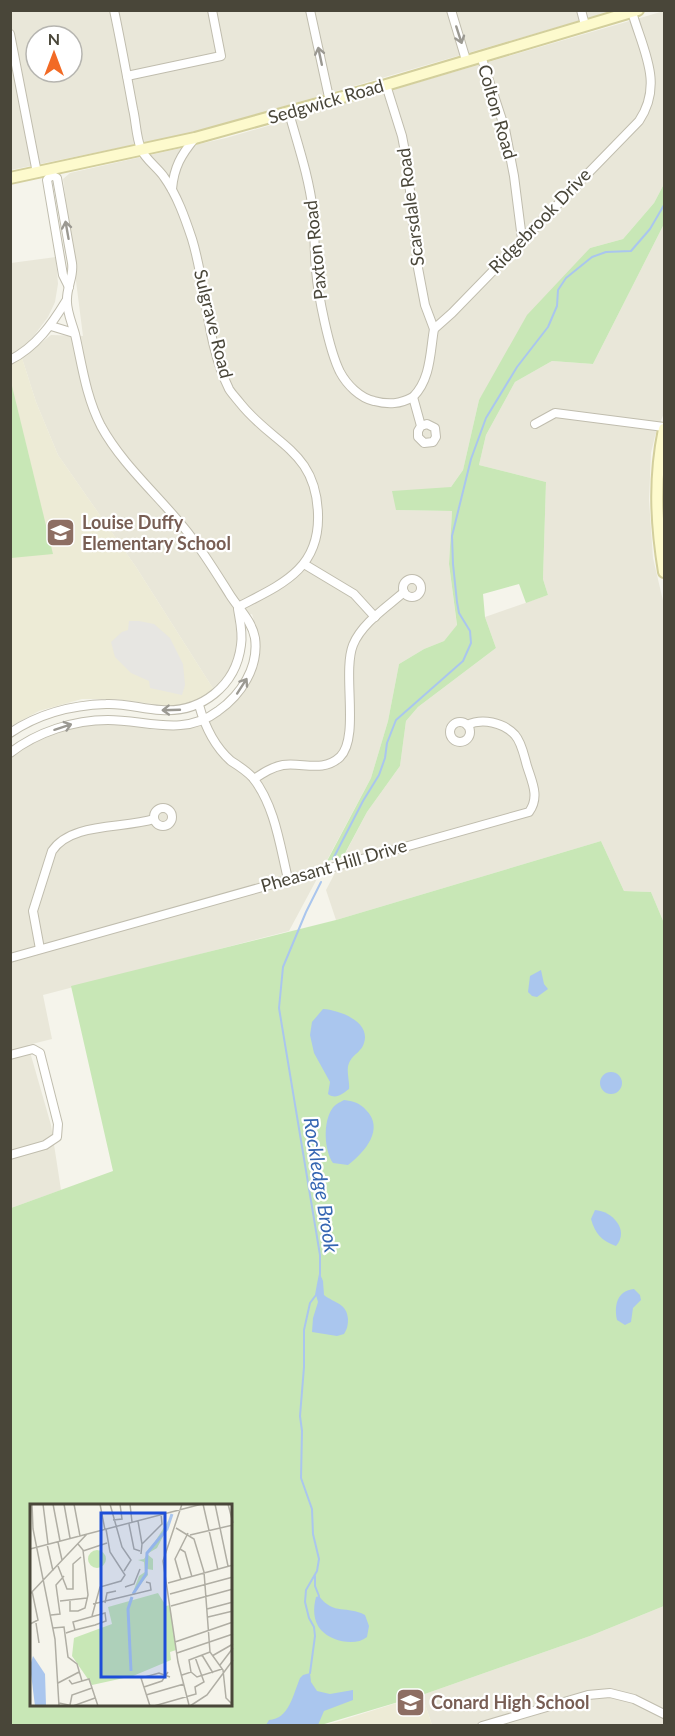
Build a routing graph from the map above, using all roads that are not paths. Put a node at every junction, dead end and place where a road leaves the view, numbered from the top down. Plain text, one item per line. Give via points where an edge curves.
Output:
1 (114, 10) edge
2 (212, 10) edge
3 (310, 10) edge
4 (451, 10) edge
5 (581, 10) edge
6 (635, 11) edge
7 (585, 26) junction
8 (10, 34) edge
9 (481, 56) junction
10 (466, 60) junction
11 (127, 76) junction
12 (386, 86) junction
13 (330, 102) junction
14 (289, 113) junction
15 (195, 138) junction
16 (141, 150) junction
17 (37, 173) junction
18 (51, 173) junction
19 (10, 178) edge
20 (172, 189) junction
21 (522, 239) junction
22 (66, 301) junction
23 (51, 326) junction
24 (434, 328) junction
25 (74, 333) junction
26 (10, 360) edge
27 (413, 397) junction
28 (534, 424) dead end
29 (421, 426) dead end
30 (664, 428) edge
31 (304, 564) junction
32 (664, 572) edge
33 (404, 592) dead end
34 (238, 607) junction
35 (375, 617) junction
36 (199, 705) junction
37 (203, 720) junction
38 (467, 725) dead end
39 (10, 733) edge
40 (10, 753) edge
41 (254, 778) junction
42 (154, 819) dead end
43 (288, 879) junction
44 (40, 949) junction
45 (10, 958) edge
46 (10, 1055) edge
47 (10, 1155) edge
48 (664, 1714) edge
49 (482, 1725) edge

1 - 11 street
2 - 11 street via 221,56
13 -> 3 street
4 -> 10 street
5 - 7 street
6 - 7 main road, Sedgwick Road
6 - 21 street, Ridgebrook Drive via 652,81 644,113
7 - 9 main road, Sedgwick Road
8 - 17 street
9 - 10 main road, Sedgwick Road
9 - 21 street, Colton Road via 505,129
10 - 12 main road, Sedgwick Road
11 - 16 street
12 - 13 main road, Sedgwick Road
12 - 24 street, Scarsdale Road via 402,136 418,268
13 - 14 main road, Sedgwick Road
14 - 15 main road, Sedgwick Road
14 - 27 street, Paxton Road via 313,210 323,315 340,373 366,400 403,403
15 - 16 main road, Sedgwick Road
15 - 20 street via 178,160
16 - 18 main road, Sedgwick Road
16 - 20 street, Sulgrave Road
17 - 18 main road, Sedgwick Road
17 - 19 main road, Sedgwick Road
18 - 22 street via 47,180 63,275 69,287
20 - 31 street, Sulgrave Road via 192,241 218,358 230,390 252,418 294,451 313,485 318,523
21 - 24 street, Ridgebrook Drive
22 - 23 street
22 - 25 street
23 - 25 street
23 - 26 street
24 - 27 street via 426,377
25 - 34 street via 86,387 101,426 192,538
27 - 29 street
28 - 30 street via 555,412
30 - 32 main road via 656,486
31 - 34 street, Sulgrave Road via 279,586
31 - 35 street via 354,594
33 - 35 street
34 - 36 street via 242,635 237,661 225,682
37 -> 34 street via 229,702 253,664 253,629
35 - 41 street via 358,636 351,652 349,734 344,752 328,764 283,765
36 - 37 street
36 -> 39 street via 173,710 107,704 76,707 39,718
40 -> 37 street via 39,736 81,722 107,720 173,727
37 - 41 street via 219,748
38 - 43 street, Pheasant Hill Drive via 492,722 515,736 534,789 529,812
41 - 43 street via 269,807
42 - 44 street via 80,832 56,845 33,911
43 - 44 street, Pheasant Hill Drive
44 - 45 street, Pheasant Hill Drive
46 - 47 street via 33,1048 40,1053 58,1124 57,1137 45,1145
48 - 49 street via 634,1699 588,1695

